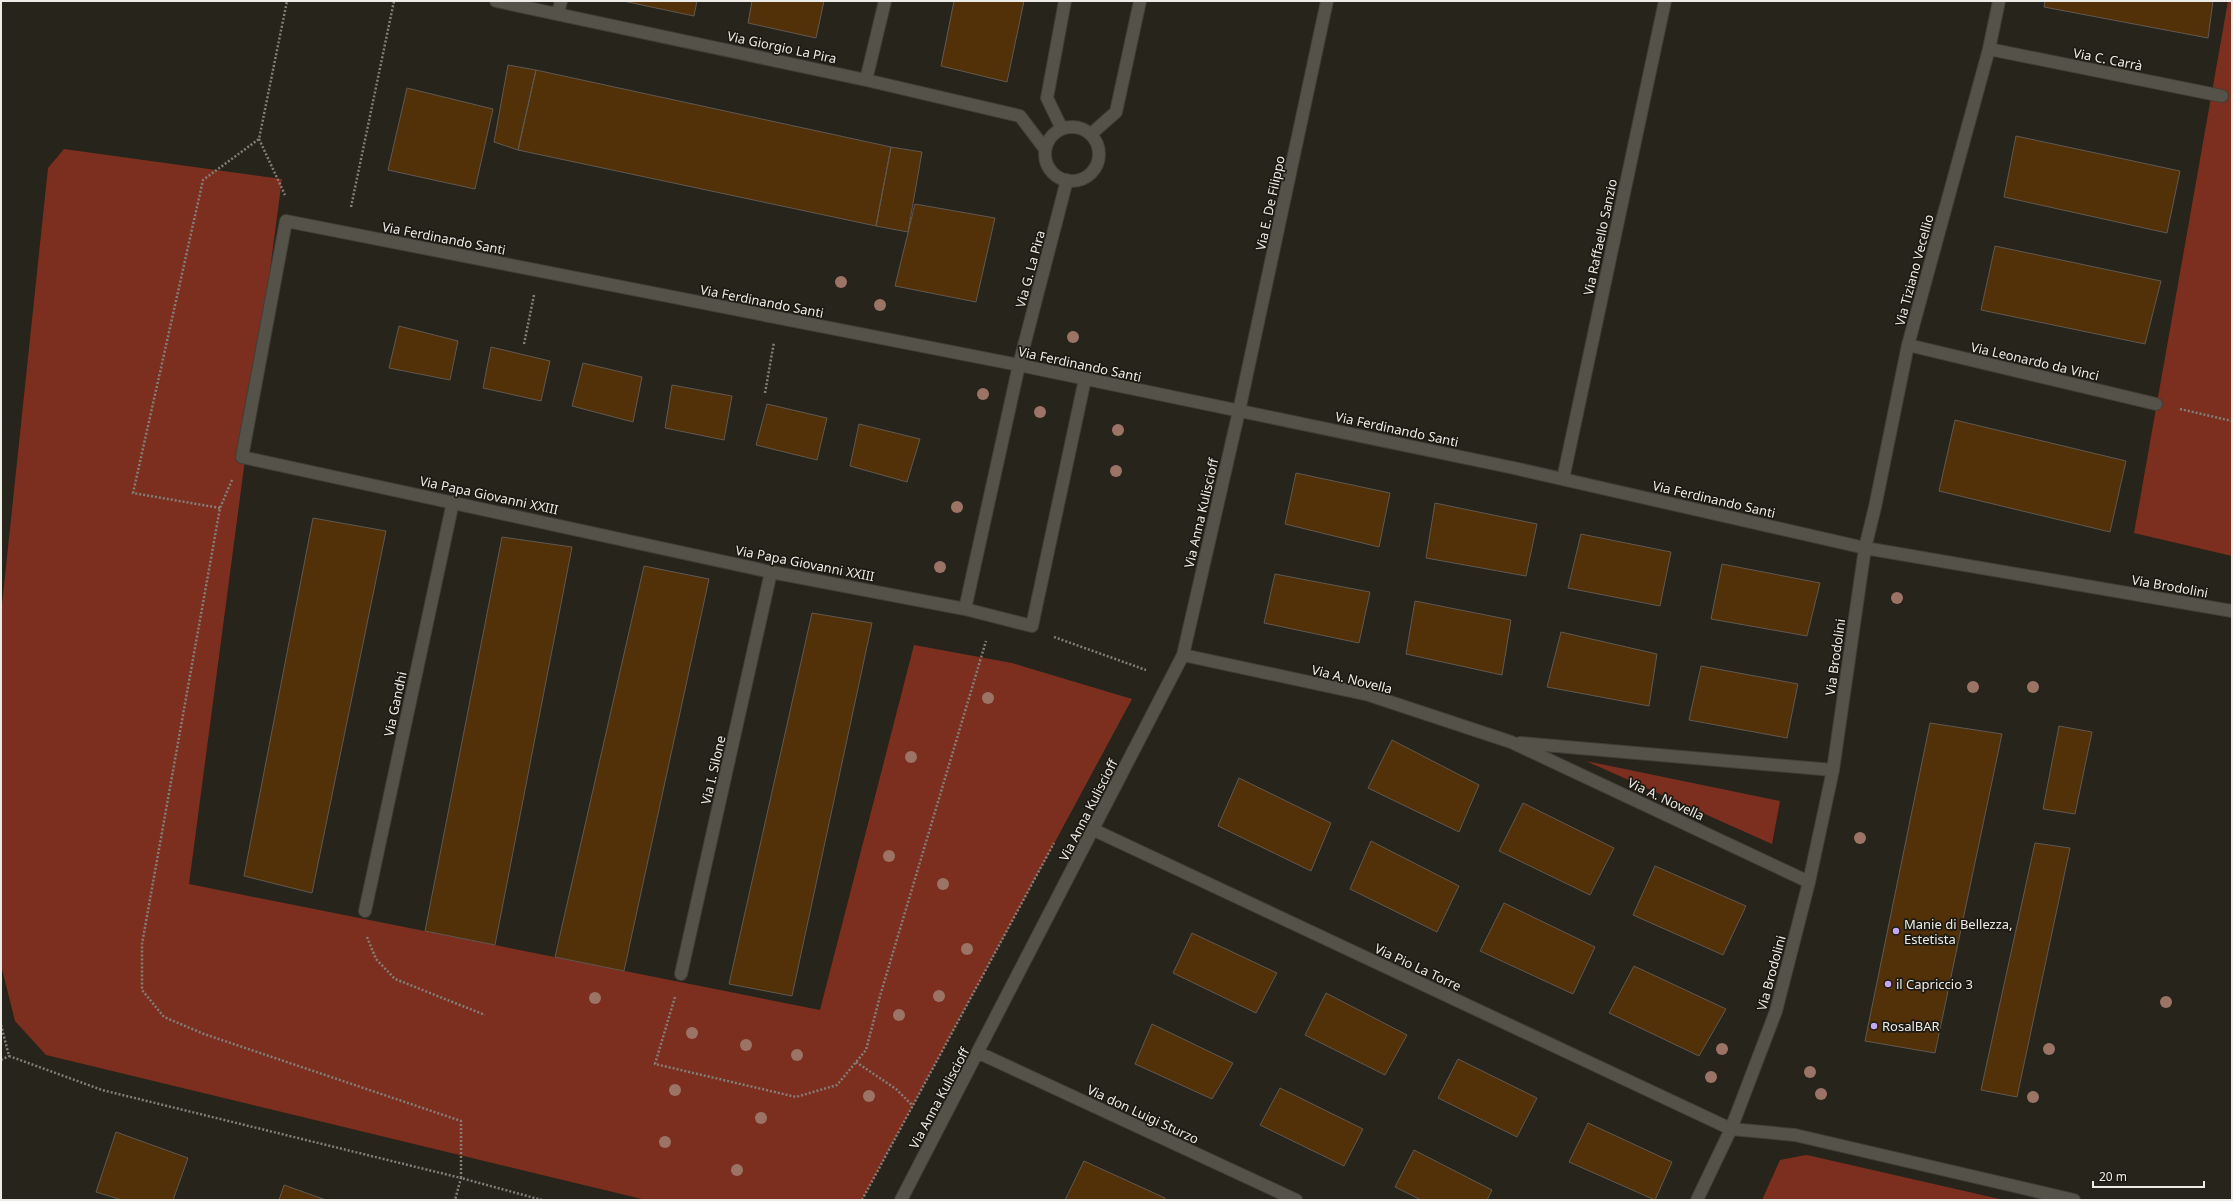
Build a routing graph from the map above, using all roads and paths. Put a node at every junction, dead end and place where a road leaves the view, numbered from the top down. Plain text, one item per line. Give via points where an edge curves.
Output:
1 (287, 1) edge
2 (394, 1) edge
3 (496, 1) edge
4 (561, 1) edge
5 (885, 1) edge
6 (1065, 1) edge
7 (1140, 1) edge
8 (1327, 1) edge
9 (1665, 1) edge
10 (1999, 1) edge
11 (558, 14) junction
12 (1989, 50) junction
13 (866, 80) junction
14 (2222, 96) dead end
15 (1062, 128) junction
16 (1091, 134) junction
17 (259, 139) junction
18 (1045, 149) junction
19 (1067, 180) junction
20 (286, 221) junction
21 (346, 233) junction
22 (539, 271) junction
23 (779, 318) junction
24 (524, 344) dead end
25 (1908, 345) junction
26 (1019, 365) junction
27 (1085, 379) junction
28 (765, 393) dead end
29 (2156, 404) joint
30 (1239, 411) junction
31 (2232, 421) edge
32 (242, 457) junction
33 (1563, 479) junction
34 (453, 502) junction
35 (220, 508) junction
36 (1865, 548) junction
37 (771, 572) junction
38 (965, 609) junction
39 (2232, 611) edge
40 (994, 615) junction
41 (1052, 636) dead end
42 (1183, 655) junction
43 (1143, 678) dead end
44 (1511, 742) junction
45 (1833, 770) junction
46 (1094, 830) junction
47 (1056, 839) dead end
48 (1809, 882) junction
49 (365, 911) joint
50 (682, 974) joint
51 (484, 1015) dead end
52 (1, 1025) edge
53 (979, 1053) junction
54 (9, 1056) junction
55 (1, 1060) edge
56 (856, 1062) junction
57 (913, 1106) junction
58 (1731, 1129) junction
59 (461, 1178) junction
60 (456, 1200) edge
61 (542, 1200) edge
62 (862, 1200) edge
63 (901, 1200) edge
64 (1296, 1200) edge
65 (1697, 1200) edge
66 (2074, 1200) edge

1 - 17 path
2 - 21 path
3 - 11 street, Via Giorgio La Pira
4 - 11 street
5 - 13 street
6 - 15 street via 1047,98
7 - 16 street via 1116,112
8 - 30 street, Via E. De Filippo
9 - 33 street, Via Raffaello Sanzio
10 - 12 street, Via Tiziano Vecellio
11 - 13 street, Via Giorgio La Pira
12 - 14 street, Via C. Carrà
12 - 25 street, Via Tiziano Vecellio
13 - 18 street, Via Giorgio La Pira via 1020,116
15 - 16 street via 1081,128
15 - 18 street via 1048,140
16 - 19 street via 1099,153 1093,171 1077,180
17 - 20 path via 287,199
17 - 35 path via 203,180 133,493
18 - 19 street via 1049,167 1054,174
19 - 26 street, Via G. La Pira
20 - 21 street, Via Ferdinando Santi
20 - 32 street
21 - 22 street, Via Ferdinando Santi
22 - 23 street, Via Ferdinando Santi
22 - 24 path
23 - 26 street, Via Ferdinando Santi
23 - 28 path
25 - 29 street, Via Leonardo da Vinci
25 - 36 street, Via Tiziano Vecellio
26 - 27 street, Via Ferdinando Santi
26 - 38 street
27 - 30 street, Via Ferdinando Santi
27 - 40 street, Via Papa Giovanni XXIII via 1032,626
29 - 31 path
30 - 33 street, Via Ferdinando Santi
30 - 42 street, Via Anna Kuliscioff
32 - 34 street, Via Papa Giovanni XXIII
32 - 35 path
33 - 36 street, Via Ferdinando Santi
34 - 37 street, Via Papa Giovanni XXIII
34 - 49 street, Via Gandhi
35 - 59 path via 142,944 142,990 164,1017 204,1034 461,1121
36 - 39 street, Via Brodolini
36 - 45 street, Via Brodolini
37 - 38 street, Via Papa Giovanni XXIII
37 - 50 street, Via I. Silone
38 - 40 street, Via Papa Giovanni XXIII
40 - 56 path via 866,1050
41 - 43 path via 1147,671
42 - 44 street, Via A. Novella via 1369,695
42 - 46 street, Via Anna Kuliscioff
44 - 45 street, Via A. Novella
44 - 48 street, Via A. Novella
45 - 48 street, Via Brodolini
46 - 53 street, Via Anna Kuliscioff
46 - 58 street, Via Pio La Torre
47 - 57 path
48 - 58 street, Via Brodolini via 1776,1011
49 - 51 path via 363,924 376,959 395,979
50 - 56 path via 655,1064 796,1098 837,1085
52 - 54 path
53 - 63 street, Via Anna Kuliscioff
53 - 64 street, Via don Luigi Sturzo
54 - 55 path
54 - 59 path via 102,1090
56 - 57 path via 896,1089
57 - 62 path
58 - 65 street, Via Brodolini
58 - 66 street via 1795,1135
59 - 60 path
59 - 61 path

